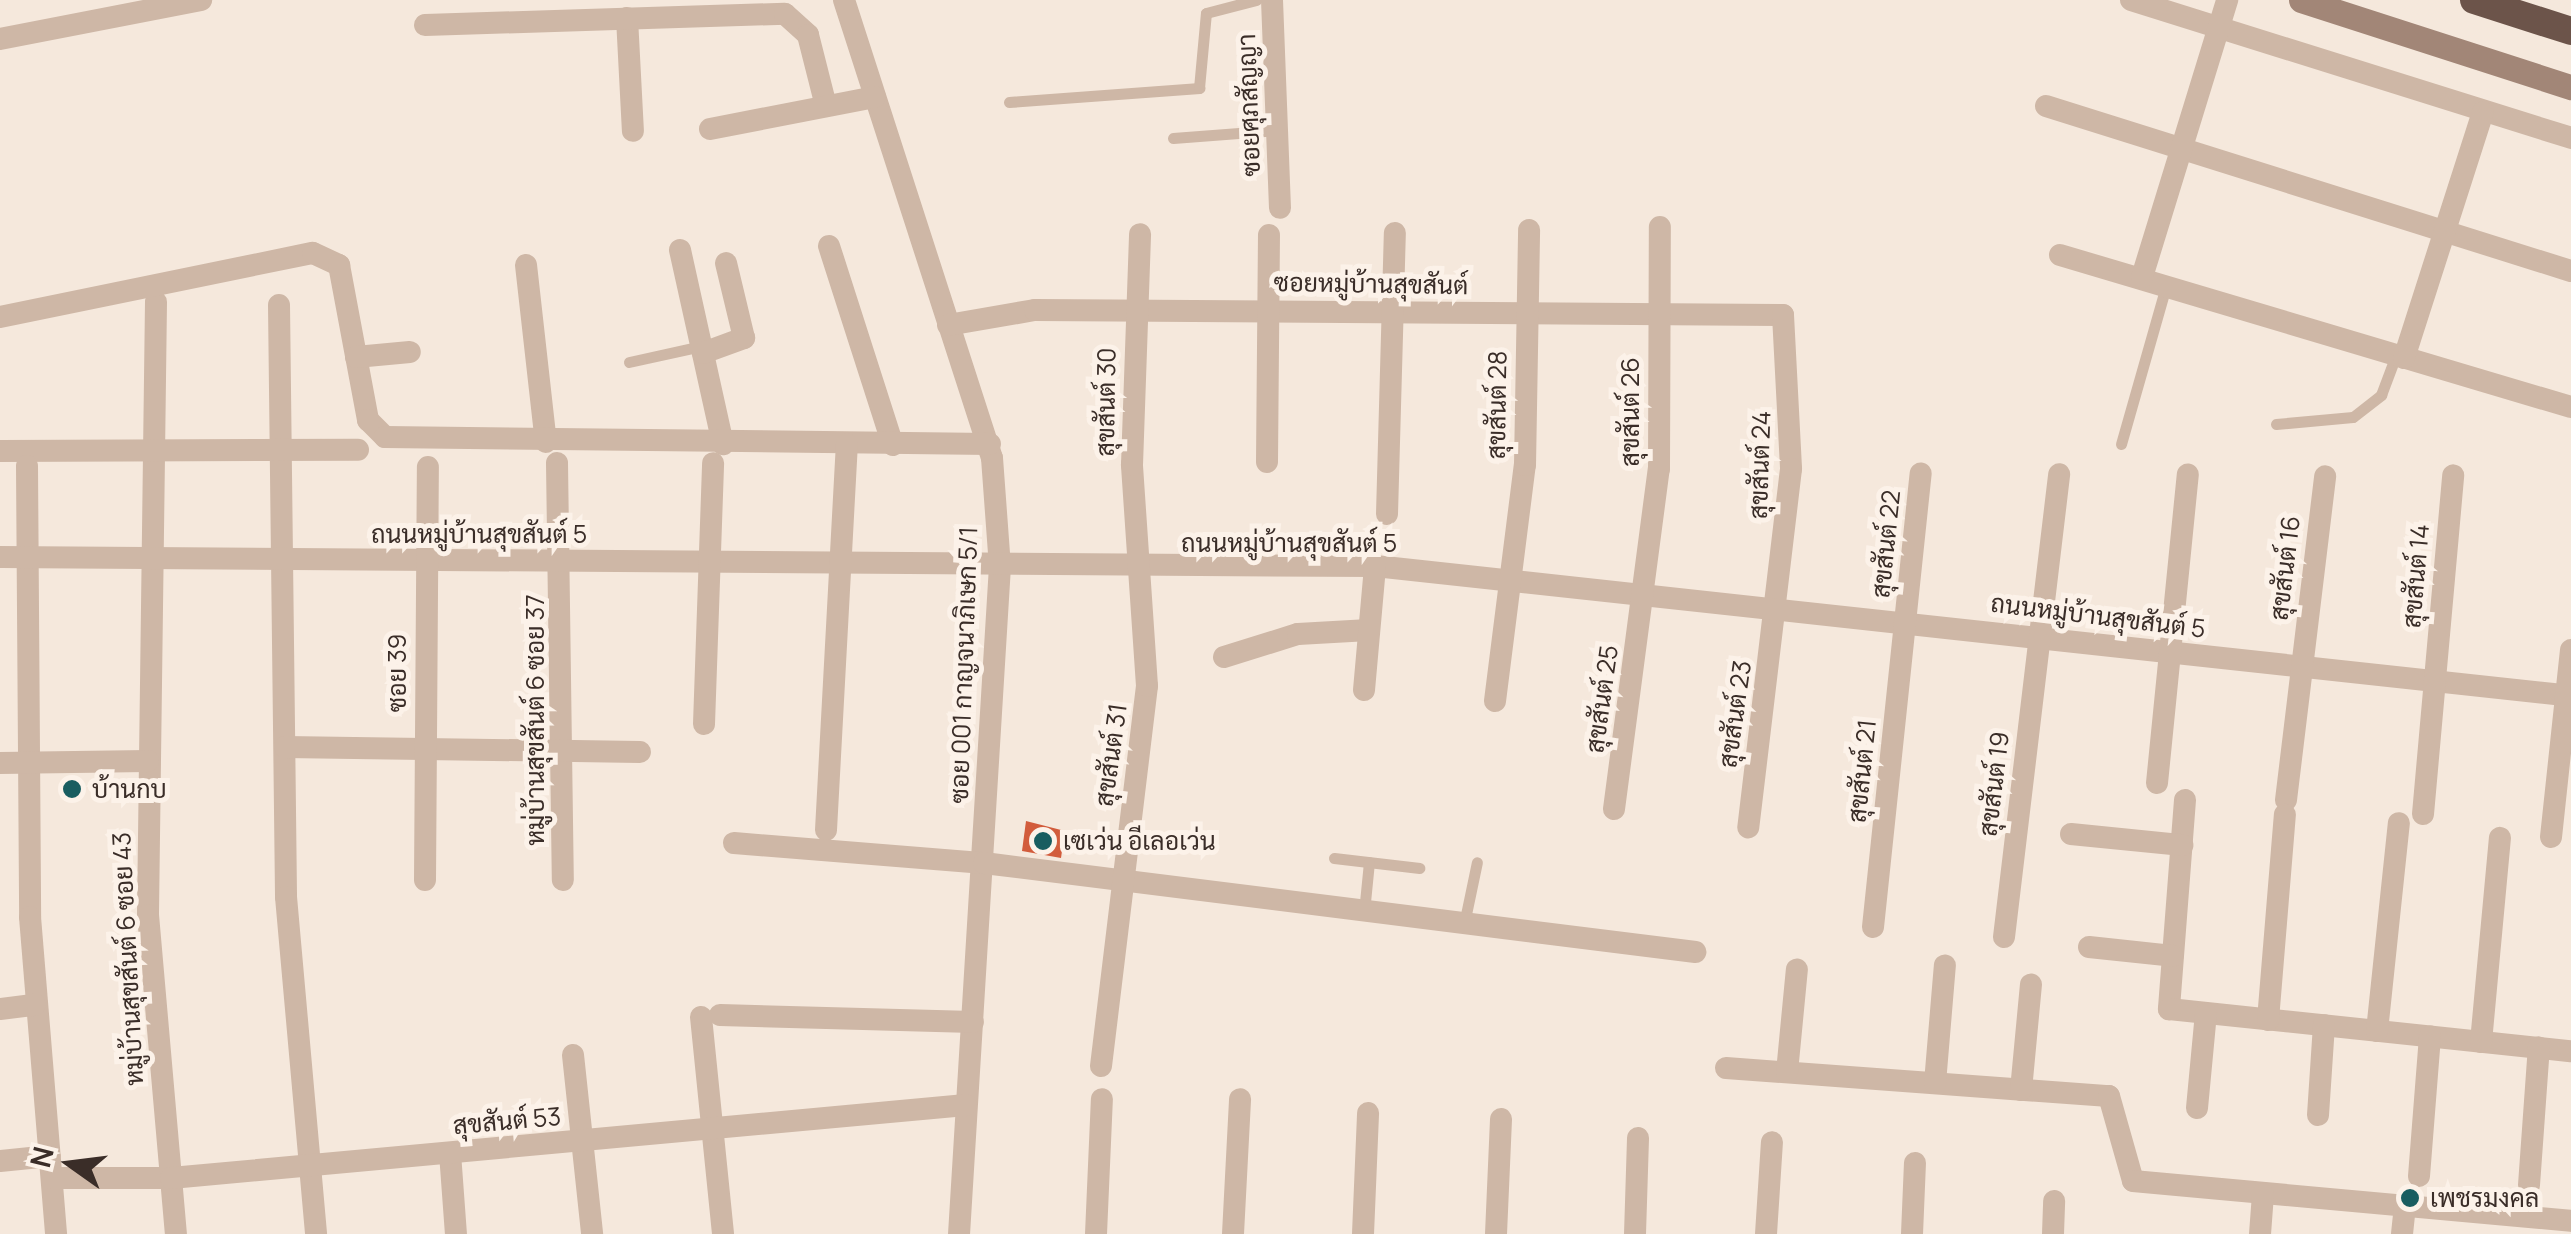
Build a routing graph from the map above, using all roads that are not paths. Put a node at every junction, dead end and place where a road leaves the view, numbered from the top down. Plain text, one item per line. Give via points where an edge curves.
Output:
1 (201, 0) edge
2 (844, 0) edge
3 (1256, 0) edge
4 (1272, 0) edge
5 (2131, 0) edge
6 (2228, 0) edge
7 (2301, 0) edge
8 (2474, 0) edge
9 (627, 18) junction
10 (425, 25) dead end
11 (2220, 28) junction
12 (2571, 31) edge
13 (0, 40) edge
14 (2571, 88) edge
15 (875, 97) junction
16 (1010, 102) dead end
17 (826, 106) junction
18 (2046, 106) dead end
19 (2483, 112) junction
20 (710, 129) dead end
21 (1281, 130) junction
22 (633, 131) dead end
23 (1173, 138) dead end
24 (2571, 138) edge
25 (2179, 147) junction
26 (1280, 208) dead end
27 (1660, 228) dead end
28 (1530, 230) dead end
29 (2444, 230) junction
30 (1395, 232) dead end
31 (1140, 234) dead end
32 (1269, 235) dead end
33 (829, 246) dead end
34 (680, 250) dead end
35 (2060, 255) dead end
36 (726, 262) dead end
37 (526, 265) dead end
38 (2571, 271) edge
39 (2142, 277) junction
40 (2166, 286) junction
41 (156, 302) dead end
42 (279, 305) dead end
43 (1136, 310) junction
44 (1268, 310) junction
45 (1394, 312) junction
46 (1526, 314) junction
47 (1658, 315) junction
48 (0, 318) edge
49 (1788, 323) joint
50 (948, 325) junction
51 (702, 349) junction
52 (410, 352) dead end
53 (356, 357) junction
54 (2400, 357) junction
55 (630, 362) dead end
56 (2571, 407) edge
57 (2276, 424) dead end
58 (847, 444) junction
59 (893, 444) junction
60 (990, 444) junction
61 (2120, 444) dead end
62 (154, 448) junction
63 (0, 450) edge
64 (358, 450) dead end
65 (282, 452) junction
66 (551, 452) junction
67 (718, 453) junction
68 (1268, 462) dead end
69 (27, 466) dead end
70 (428, 466) dead end
71 (1920, 474) dead end
72 (2059, 474) dead end
73 (2188, 475) dead end
74 (2453, 475) dead end
75 (2325, 476) dead end
76 (1387, 514) dead end
77 (0, 557) edge
78 (28, 557) junction
79 (151, 560) junction
80 (562, 560) junction
81 (712, 560) junction
82 (285, 562) junction
83 (424, 562) junction
84 (845, 565) junction
85 (1000, 566) junction
86 (1374, 566) junction
87 (1142, 571) junction
88 (1512, 580) junction
89 (1644, 596) junction
90 (1778, 608) junction
91 (1906, 620) junction
92 (1370, 630) junction
93 (2039, 637) junction
94 (2571, 650) edge
95 (2169, 652) junction
96 (1224, 657) dead end
97 (2300, 667) junction
98 (2434, 682) junction
99 (1364, 690) dead end
100 (2569, 696) edge
101 (1495, 701) dead end
102 (704, 724) dead end
103 (284, 747) junction
104 (424, 747) junction
105 (563, 752) junction
106 (640, 752) dead end
107 (148, 761) junction
108 (25, 762) junction
109 (0, 764) edge
110 (2158, 784) dead end
111 (2185, 800) dead end
112 (1614, 809) dead end
113 (2423, 814) dead end
114 (2398, 823) dead end
115 (1748, 827) dead end
116 (826, 830) dead end
117 (2071, 834) dead end
118 (2551, 836) dead end
119 (2500, 838) dead end
120 (734, 842) dead end
121 (2182, 846) junction
122 (1334, 858) dead end
123 (1369, 862) junction
124 (1478, 862) dead end
125 (984, 863) junction
126 (1419, 868) dead end
127 (425, 880) dead end
128 (563, 880) dead end
129 (1121, 883) junction
130 (1364, 912) junction
131 (1464, 924) junction
132 (1873, 927) dead end
133 (2004, 937) dead end
134 (2090, 947) dead end
135 (1695, 952) dead end
136 (2173, 956) junction
137 (1945, 966) dead end
138 (1797, 969) dead end
139 (2031, 984) dead end
140 (35, 1005) junction
141 (0, 1008) edge
142 (2206, 1013) junction
143 (2268, 1020) junction
144 (973, 1022) junction
145 (2324, 1026) junction
146 (2377, 1031) junction
147 (2430, 1036) junction
148 (2481, 1042) junction
149 (2539, 1047) junction
150 (2571, 1050) edge
151 (573, 1054) dead end
152 (1102, 1066) dead end
153 (1726, 1068) dead end
154 (1788, 1072) junction
155 (1935, 1083) junction
156 (2021, 1090) junction
157 (1102, 1099) dead end
158 (1240, 1099) dead end
159 (966, 1105) junction
160 (2198, 1108) dead end
161 (1368, 1113) dead end
162 (2318, 1115) dead end
163 (1501, 1119) dead end
164 (716, 1130) junction
165 (1638, 1138) dead end
166 (582, 1142) junction
167 (1772, 1142) dead end
168 (450, 1154) junction
169 (0, 1161) edge
170 (1915, 1163) dead end
171 (309, 1166) junction
172 (51, 1167) junction
173 (2420, 1176) dead end
174 (170, 1178) junction
175 (2528, 1186) dead end
176 (2263, 1194) junction
177 (2054, 1201) dead end
178 (2405, 1206) junction
179 (2557, 1224) edge
180 (56, 1234) edge
181 (176, 1234) edge
182 (316, 1234) edge
183 (456, 1234) edge
184 (592, 1234) edge
185 (724, 1234) edge
186 (958, 1234) edge
187 (1096, 1234) edge
188 (1233, 1234) edge
189 (1363, 1234) edge
190 (1496, 1234) edge
191 (1635, 1234) edge
192 (1766, 1234) edge
193 (1912, 1234) edge
194 (2052, 1234) edge
195 (2260, 1234) edge
196 (2402, 1234) edge

1 - 13 street
2 - 15 street, ซอย 001 กาญจนาภิเษก 5/1
3 - 16 lane via 1206,14 1199,88
4 - 21 street, ซอยศุภสัญญา
5 - 11 street
6 - 11 street
7 - 14 main road
8 - 12 highway
9 - 10 street
9 - 17 street via 784,14 808,35
9 - 22 street
11 - 19 street
11 - 25 street
15 - 17 street
15 - 50 street, ซอย 001 กาญจนาภิเษก 5/1
17 - 20 street
18 - 25 street
19 - 24 street
19 - 29 street
21 - 23 lane
21 - 26 street, ซอยศุภสัญญา
25 - 29 street
25 - 39 street
27 - 47 street, สุขสันต์ 26
28 - 46 street, สุขสันต์ 28
29 - 38 street
29 - 54 street
30 - 45 street
31 - 43 street, สุขสันต์ 30
32 - 44 street
33 - 59 street
34 - 51 street
35 - 39 street
36 - 51 street via 744,338
37 - 66 street, หมู่บ้านสุขสันต์ 6 ซอย 37
39 - 40 street
40 - 54 street
40 - 61 lane
41 - 62 street, หมู่บ้านสุขสันต์ 6 ซอย 43
42 - 65 street
43 - 44 street, ซอยหมู่บ้านสุขสันต์
43 - 50 street, ซอยหมู่บ้านสุขสันต์ via 1036,310
43 - 87 street, สุขสันต์ 30 via 1132,465
44 - 45 street, ซอยหมู่บ้านสุขสันต์
44 - 68 street
45 - 46 street, ซอยหมู่บ้านสุขสันต์
45 - 76 street
46 - 47 street, ซอยหมู่บ้านสุขสันต์
46 - 88 street, สุขสันต์ 28
47 - 49 street, ซอยหมู่บ้านสุขสันต์ via 1775,312
47 - 89 street, สุขสันต์ 26 via 1658,469
48 - 53 street via 313,253 339,265
49 - 90 street, สุขสันต์ 24 via 1791,469
50 - 60 street, ซอย 001 กาญจนาภิเษก 5/1
51 - 55 lane
51 - 67 street
52 - 53 street
53 - 66 street via 368,420 385,437
54 - 56 street
54 - 57 lane via 2382,395 2353,417
58 - 59 street
58 - 67 street
58 - 84 street
59 - 60 street
60 - 85 street, ซอย 001 กาญจนาภิเษก 5/1
62 - 63 street
62 - 65 street
62 - 79 street, หมู่บ้านสุขสันต์ 6 ซอย 43
64 - 65 street
65 - 82 street
66 - 67 street
66 - 80 street, หมู่บ้านสุขสันต์ 6 ซอย 37
67 - 81 street
69 - 78 street
70 - 83 street, ซอย 39
71 - 91 street, สุขสันต์ 22
72 - 93 street, สุขสันต์ 19
73 - 95 street
74 - 98 street, สุขสันต์ 14
75 - 97 street, สุขสันต์ 16
77 - 78 street, ถนนหมู่บ้านสุขสันต์ 5
78 - 79 street, ถนนหมู่บ้านสุขสันต์ 5
78 - 108 street
79 - 82 street, ถนนหมู่บ้านสุขสันต์ 5
79 - 107 street, หมู่บ้านสุขสันต์ 6 ซอย 43
80 - 81 street, ถนนหมู่บ้านสุขสันต์ 5
80 - 83 street, ถนนหมู่บ้านสุขสันต์ 5
80 - 105 street, หมู่บ้านสุขสันต์ 6 ซอย 37
81 - 84 street, ถนนหมู่บ้านสุขสันต์ 5
81 - 102 street
82 - 83 street, ถนนหมู่บ้านสุขสันต์ 5
82 - 103 street
83 - 104 street, ซอย 39
84 - 85 street, ถนนหมู่บ้านสุขสันต์ 5
84 - 116 street
85 - 87 street, ถนนหมู่บ้านสุขสันต์ 5
85 - 125 street, ซอย 001 กาญจนาภิเษก 5/1
86 - 87 street, ถนนหมู่บ้านสุขสันต์ 5
86 - 88 street, ถนนหมู่บ้านสุขสันต์ 5
86 - 92 street
87 - 129 street, สุขสันต์ 31 via 1147,686
88 - 89 street, ถนนหมู่บ้านสุขสันต์ 5
88 - 101 street, สุขสันต์ 28
89 - 90 street, ถนนหมู่บ้านสุขสันต์ 5
89 - 112 street, สุขสันต์ 25
90 - 91 street, ถนนหมู่บ้านสุขสันต์ 5
90 - 115 street, สุขสันต์ 23
91 - 93 street, ถนนหมู่บ้านสุขสันต์ 5
91 - 132 street, สุขสันต์ 21
92 - 96 street via 1298,634
92 - 99 street
93 - 95 street, ถนนหมู่บ้านสุขสันต์ 5
93 - 133 street, สุขสันต์ 19
94 - 100 street
95 - 97 street, ถนนหมู่บ้านสุขสันต์ 5
95 - 110 street
97 - 98 street, ถนนหมู่บ้านสุขสันต์ 5
97 - 143 street, สุขสันต์ 16
98 - 100 street, ถนนหมู่บ้านสุขสันต์ 5
98 - 113 street, สุขสันต์ 14
100 - 118 street
103 - 104 street
103 - 171 street via 286,897
104 - 105 street
104 - 127 street, ซอย 39
105 - 106 street
105 - 128 street, หมู่บ้านสุขสันต์ 6 ซอย 37
107 - 108 street
107 - 174 street, หมู่บ้านสุขสันต์ 6 ซอย 43 via 148,916
108 - 109 street
108 - 140 street
111 - 121 street
114 - 146 street
117 - 121 street
119 - 148 street
120 - 125 street
121 - 136 street
122 - 123 lane
123 - 126 lane
123 - 130 lane
124 - 131 lane
125 - 129 street
125 - 144 street, ซอย 001 กาญจนาภิเษก 5/1
129 - 130 street
129 - 152 street, สุขสันต์ 31
130 - 131 street
131 - 135 street
134 - 136 street
136 - 142 street via 2169,1010
137 - 155 street
138 - 154 street
139 - 156 street
140 - 141 street
140 - 172 street
142 - 143 street
142 - 160 street
143 - 145 street
144 - 159 street, ซอย 001 กาญจนาภิเษก 5/1
144 - 164 street via 710,1016
145 - 146 street
145 - 162 street
146 - 147 street
147 - 148 street
147 - 173 street
148 - 149 street
149 - 150 street
149 - 175 street
151 - 166 street
153 - 154 street
154 - 155 street
155 - 156 street
156 - 176 street via 2113,1100 2129,1180
157 - 187 street
158 - 188 street
159 - 164 street, สุขสันต์ 53
159 - 186 street, ซอย 001 กาญจนาภิเษก 5/1
161 - 189 street
163 - 190 street
164 - 166 street, สุขสันต์ 53
164 - 185 street
165 - 191 street
166 - 168 street, สุขสันต์ 53
166 - 184 street
167 - 192 street
168 - 171 street, สุขสันต์ 53
168 - 183 street
169 - 172 street, สุขสันต์ 53
170 - 193 street
171 - 174 street, สุขสันต์ 53
171 - 182 street
172 - 174 street, สุขสันต์ 53
172 - 180 street
174 - 181 street, หมู่บ้านสุขสันต์ 6 ซอย 43
176 - 178 street
176 - 195 street
177 - 194 street
178 - 179 street
178 - 196 street

